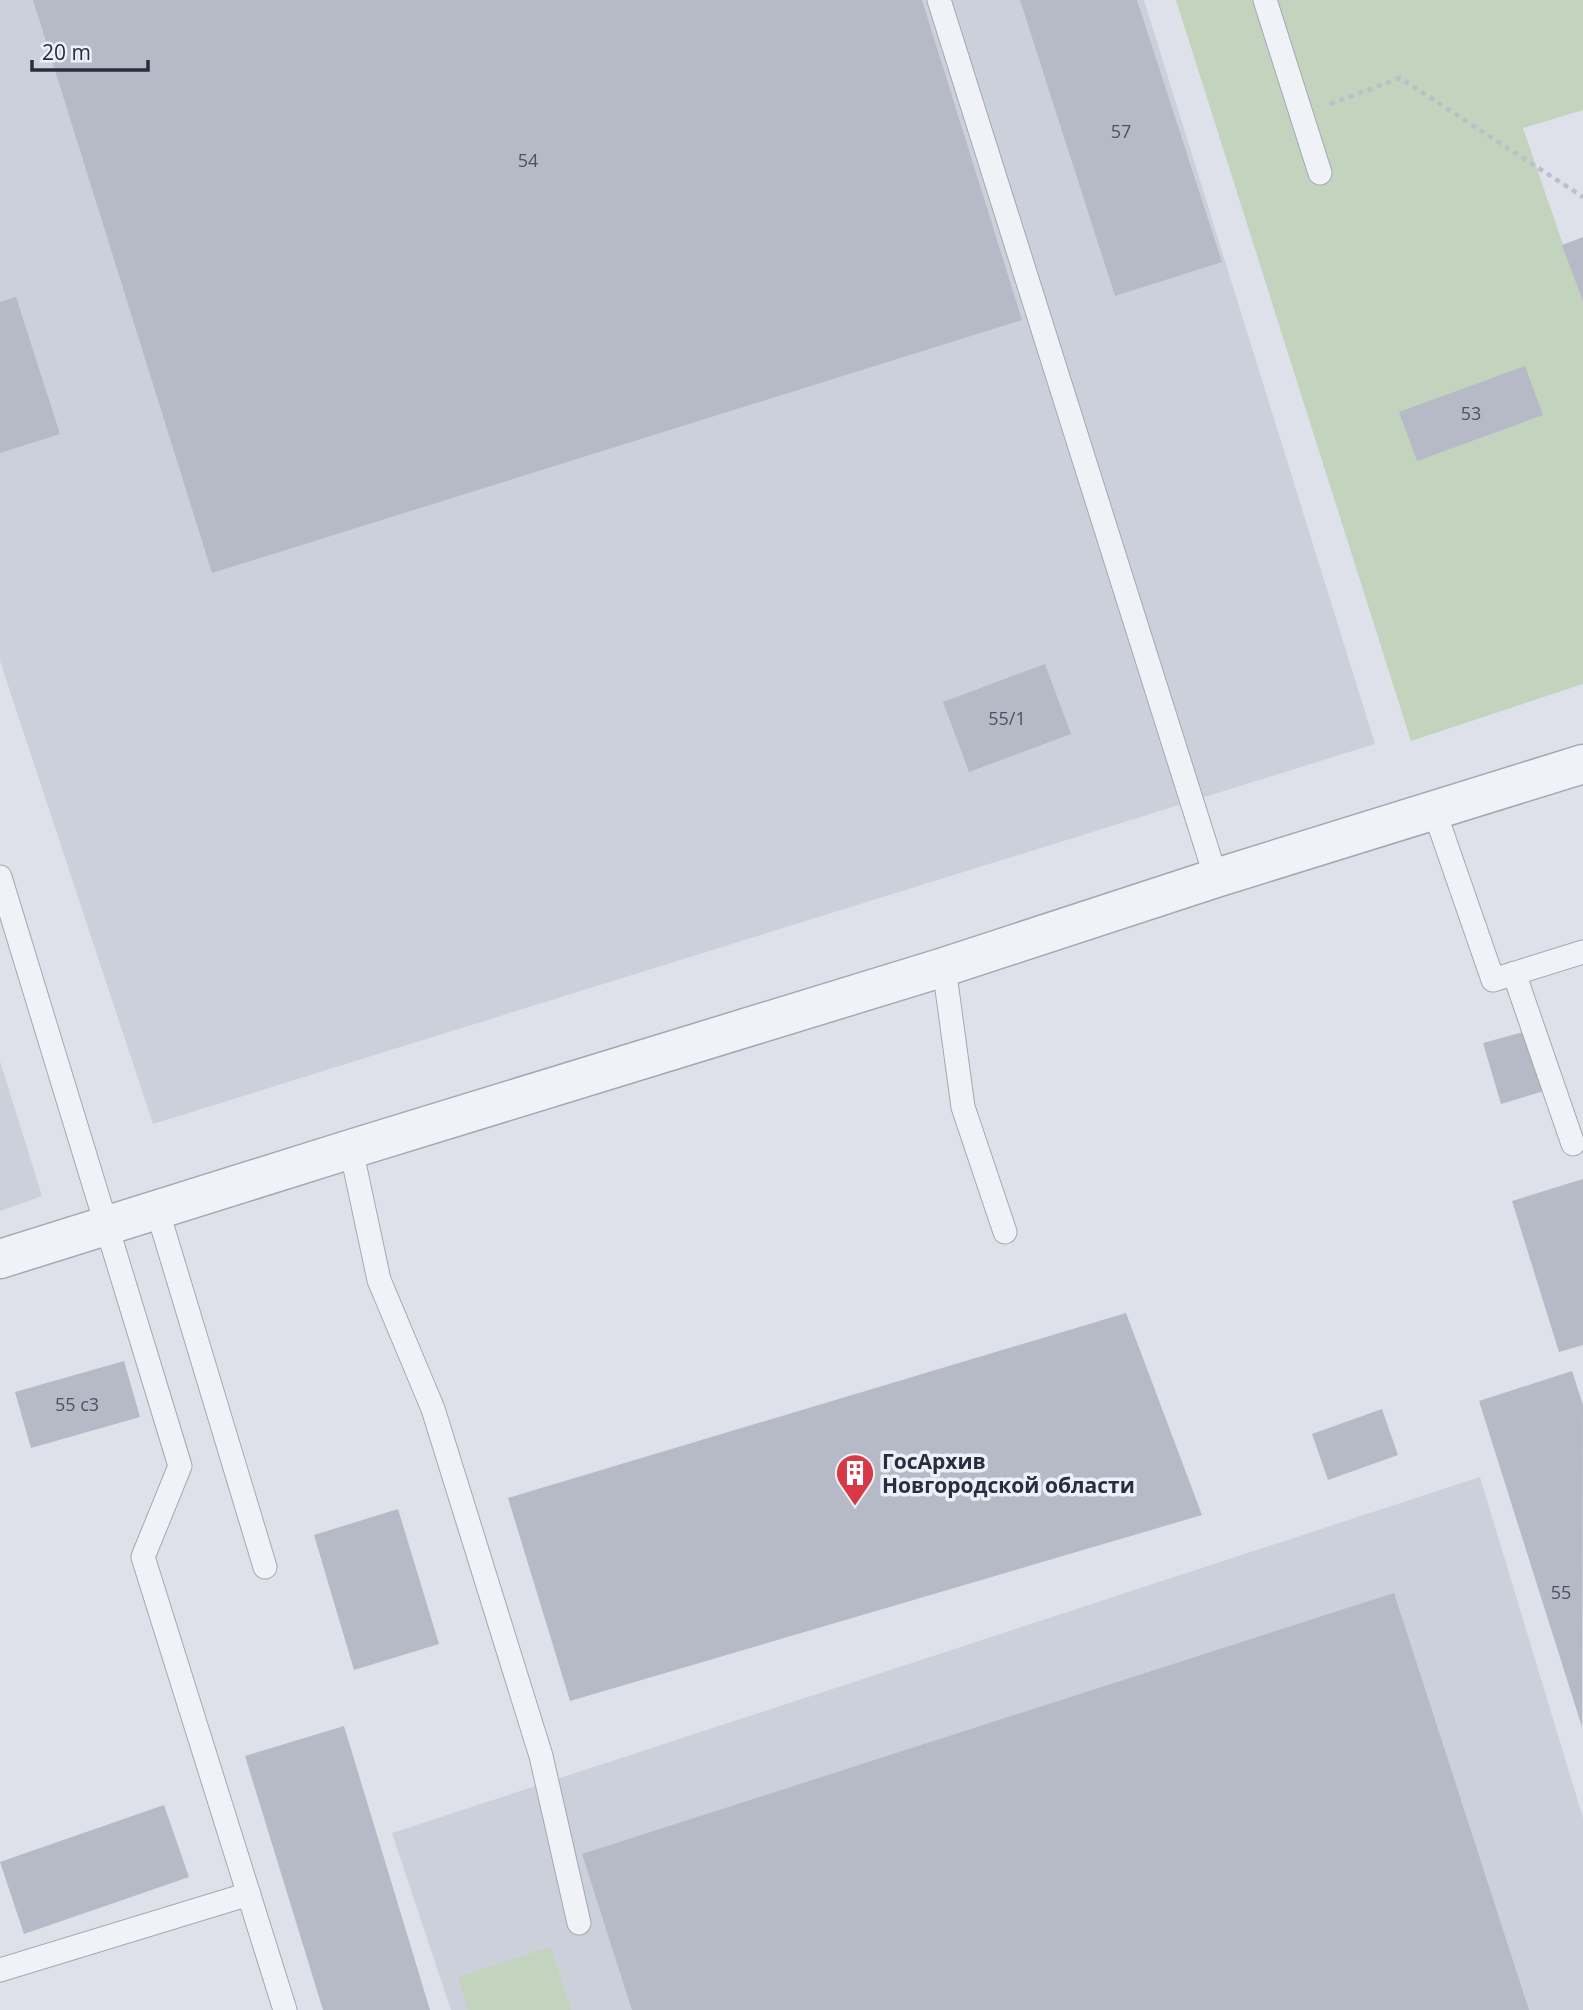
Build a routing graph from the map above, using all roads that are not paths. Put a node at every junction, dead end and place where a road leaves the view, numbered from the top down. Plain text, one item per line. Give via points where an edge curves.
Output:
1 (939, 0) edge
2 (1265, 0) edge
3 (1320, 173) dead end
4 (1583, 764) edge
5 (1434, 810) junction
6 (0, 877) edge
7 (1216, 878) junction
8 (1583, 952) edge
9 (944, 967) junction
10 (1514, 973) junction
11 (1573, 1144) dead end
12 (351, 1149) junction
13 (157, 1209) junction
14 (108, 1224) junction
15 (1005, 1232) dead end
16 (0, 1259) edge
17 (265, 1567) dead end
18 (248, 1894) junction
19 (579, 1923) dead end
20 (0, 1970) edge
21 (285, 2010) edge

1 - 7 lane
2 - 3 lane
4 - 5 street
5 - 7 street
5 - 10 lane via 1493,980
6 - 14 lane
7 - 9 street
8 - 10 lane
9 - 12 street
9 - 15 lane via 963,1107
10 - 11 lane
12 - 13 street
12 - 19 lane via 379,1280 433,1409 541,1756
13 - 14 street
13 - 17 lane
14 - 16 street
14 - 18 lane via 180,1466 142,1557
18 - 20 lane
18 - 21 lane

